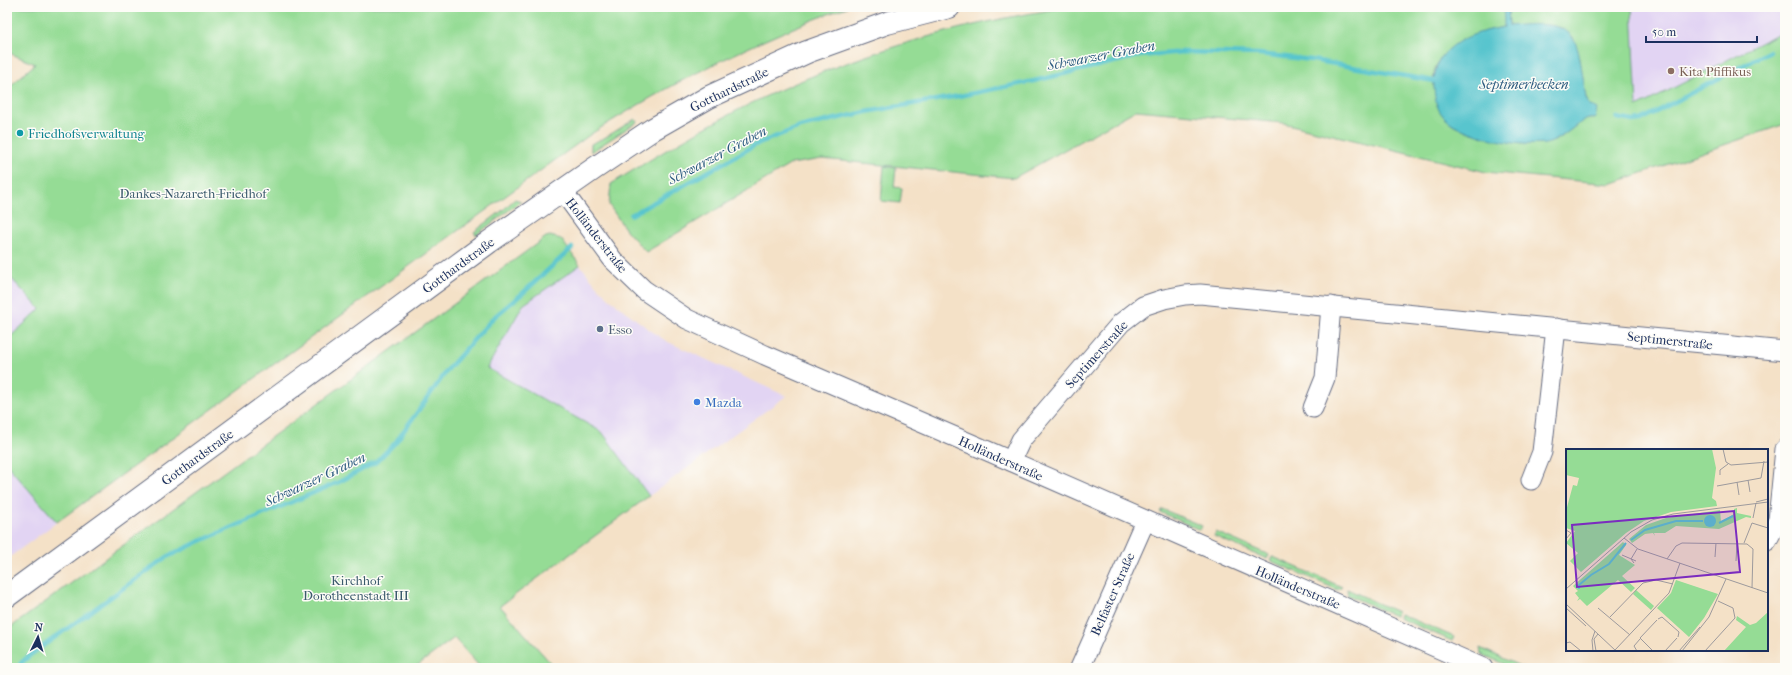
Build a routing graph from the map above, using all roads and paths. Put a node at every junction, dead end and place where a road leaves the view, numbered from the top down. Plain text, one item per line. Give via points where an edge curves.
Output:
1 (949, 7) edge
2 (562, 190) junction
3 (1331, 306) junction
4 (1556, 328) junction
5 (1785, 351) edge
6 (1313, 408) dead end
7 (1785, 450) edge
8 (1011, 461) junction
9 (1531, 480) dead end
10 (1145, 521) junction
11 (1768, 539) edge
12 (7, 596) edge
13 (1080, 668) edge
14 (1483, 668) edge

1 - 2 main road, Gotthardstraße via 887,23 807,52 751,77 709,97 653,129
2 - 8 street, Holländerstraße via 613,260 644,290 687,319
2 - 12 main road, Gotthardstraße
3 - 4 street, Septimerstraße
3 - 6 street via 1325,378
3 - 8 street, Septimerstraße via 1200,294 1164,299 1143,306 1121,323 1044,411 1021,440
4 - 5 street, Septimerstraße
4 - 9 street via 1542,452
7 - 11 street via 1778,520
8 - 10 street, Holländerstraße
10 - 13 street, Belfaster Straße
10 - 14 street, Holländerstraße

